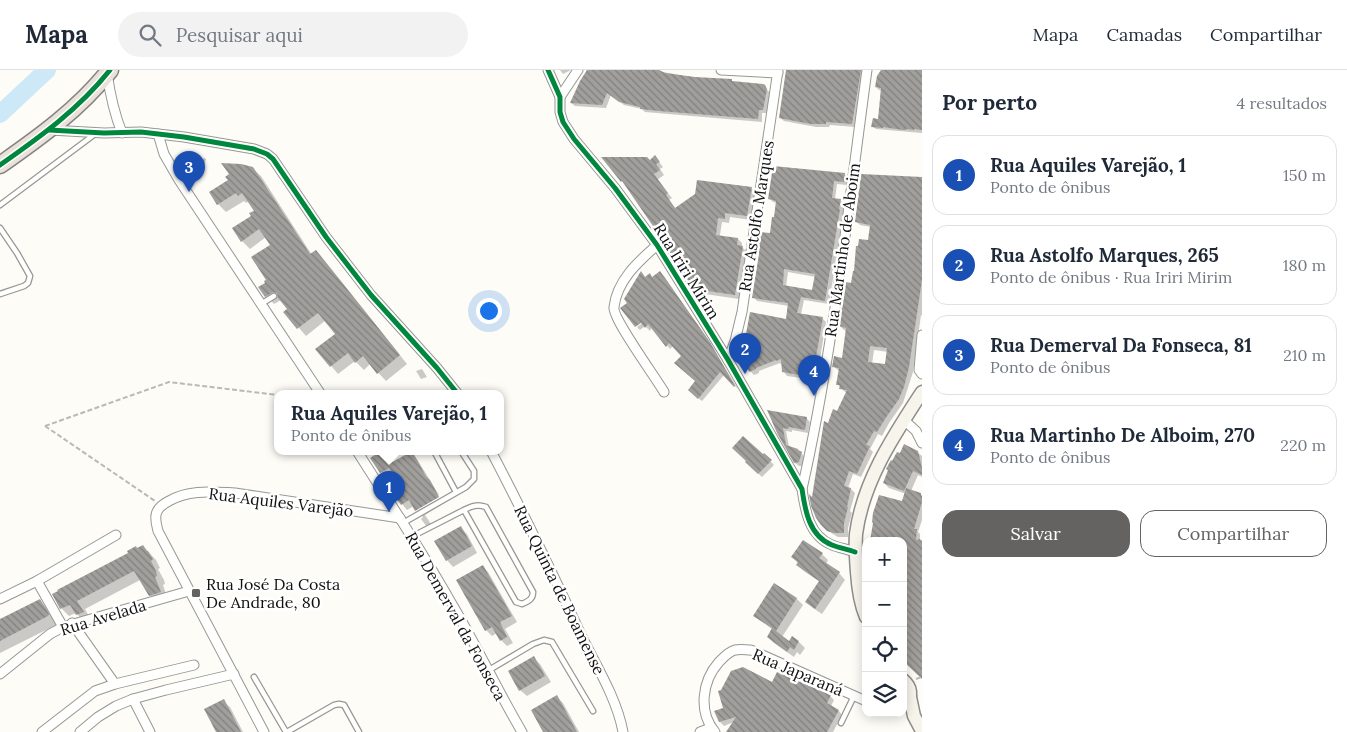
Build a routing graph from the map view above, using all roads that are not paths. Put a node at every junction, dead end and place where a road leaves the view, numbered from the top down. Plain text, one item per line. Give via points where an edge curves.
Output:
1 (548, 70) edge
2 (578, 70) edge
3 (721, 70) edge
4 (867, 70) edge
5 (778, 71) edge
6 (109, 72) edge
7 (560, 97) junction
8 (49, 130) junction
9 (97, 132) junction
10 (122, 133) junction
11 (158, 134) junction
12 (0, 166) edge
13 (0, 205) edge
14 (0, 228) edge
15 (657, 245) junction
16 (0, 294) edge
17 (274, 296) dead end
18 (261, 304) junction
19 (922, 335) edge
20 (728, 360) junction
21 (922, 374) edge
22 (318, 390) edge
23 (455, 390) edge
24 (664, 392) dead end
25 (922, 392) edge
26 (904, 420) junction
27 (922, 442) edge
28 (360, 455) edge
29 (436, 455) edge
30 (464, 455) edge
31 (493, 455) edge
32 (802, 488) junction
33 (456, 492) junction
34 (464, 510) junction
35 (402, 520) junction
36 (116, 535) dead end
37 (413, 536) junction
38 (855, 552) junction
39 (37, 581) junction
40 (189, 591) junction
41 (0, 599) edge
42 (862, 607) edge
43 (68, 625) junction
44 (194, 665) dead end
45 (488, 671) junction
46 (0, 674) edge
47 (234, 674) junction
48 (254, 677) dead end
49 (115, 684) junction
50 (907, 684) edge
51 (854, 696) junction
52 (133, 699) junction
53 (862, 699) edge
54 (907, 701) edge
55 (593, 711) dead end
56 (909, 713) edge
57 (841, 723) dead end
58 (713, 730) edge
59 (922, 731) edge
60 (42, 732) edge
61 (80, 732) edge
62 (150, 732) edge
63 (264, 732) edge
64 (286, 732) edge
65 (360, 732) edge
66 (522, 732) edge
67 (623, 732) edge
68 (700, 732) edge

1 - 7 street, Rua Iriri Mirim
2 - 7 street
3 - 5 street
4 - 32 street, Rua Martinho de Aboim via 841,262 813,440
5 - 20 street, Rua Astolfo Marques via 742,312
6 - 8 highway
6 - 10 street via 109,90
7 - 15 street, Rua Iriri Mirim via 560,112 574,139
8 - 9 street
8 - 12 highway
9 - 10 street
9 - 13 lane
10 - 11 street
11 - 18 street via 174,173
11 - 23 street via 254,149 273,159 326,238
14 - 16 lane via 30,276 24,286
15 - 20 street, Rua Iriri Mirim
15 - 24 street via 628,273 613,308 622,328
17 - 18 lane
18 - 22 street
19 - 21 street via 919,370
20 - 32 street, Rua Iriri Mirim
25 - 26 main road
26 - 27 street
26 - 38 main road via 871,479 858,524
28 - 35 street, Rua Demerval da Fonseca
29 - 33 lane
30 - 33 lane via 475,475 466,487
31 - 67 street, Rua Quinta de Boamense via 612,698
32 - 38 street, Rua Iriri Mirim via 805,510 818,536 831,545
33 - 35 lane
34 - 34 lane via 516,602 522,604 531,600 533,592 486,507 480,505
34 - 37 lane
35 - 37 street, Rua Demerval da Fonseca
35 - 40 street, Rua Aquiles Varejão via 235,493 184,494 162,505 156,521
36 - 39 street
37 - 45 street, Rua Demerval da Fonseca
38 - 42 main road
39 - 41 street
39 - 43 street
40 - 43 street, Rua Avelada
40 - 47 street
43 - 46 street, Rua Avelada via 50,634
43 - 49 street
44 - 49 street
45 - 55 lane via 533,644 544,640 552,642
45 - 66 street, Rua Demerval da Fonseca
47 - 52 street
47 - 63 street
48 - 64 lane
49 - 60 street via 87,696
50 - 54 main road via 911,692
51 - 53 street, Rua Japaraná
51 - 57 lane
51 - 58 street, Rua Japaraná via 751,650 734,650 715,667 705,688 708,725
52 - 61 street via 98,717
52 - 62 street
56 - 59 main road
58 - 68 street
64 - 65 lane via 340,704 344,705

